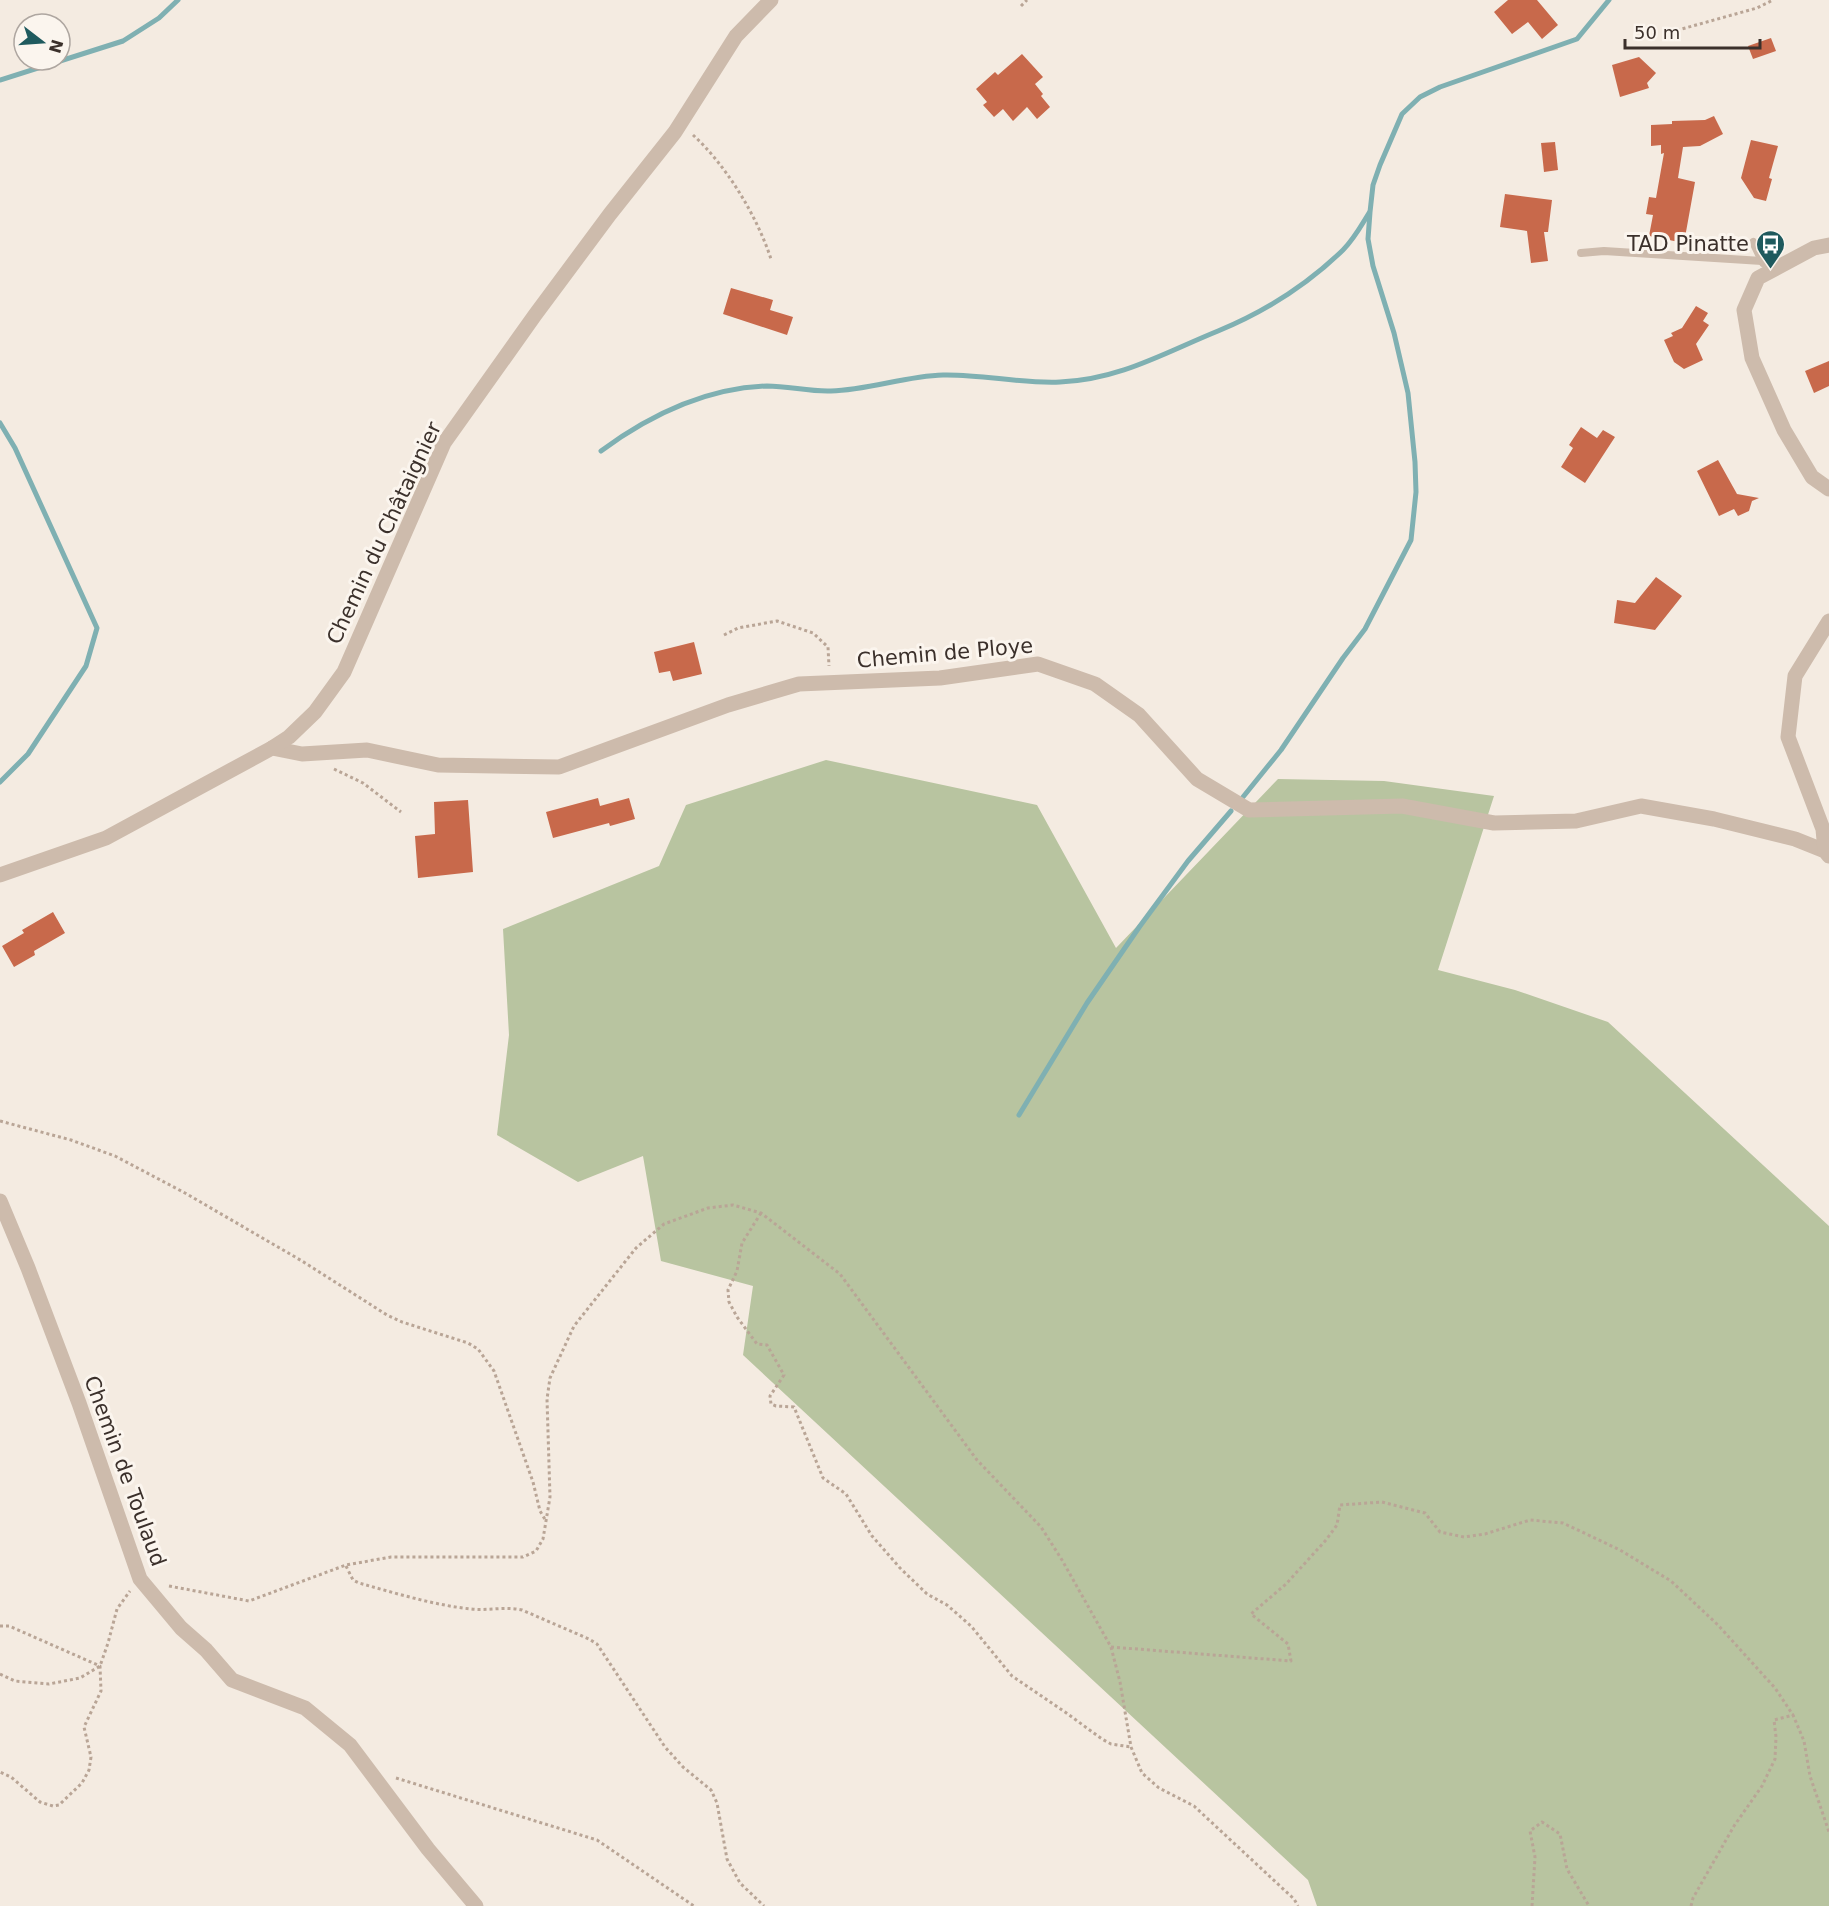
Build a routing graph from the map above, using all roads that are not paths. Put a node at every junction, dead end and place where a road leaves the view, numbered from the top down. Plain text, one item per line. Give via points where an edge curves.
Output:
1 (771, 0) edge
2 (1753, 242) dead end
3 (1829, 245) edge
4 (1581, 253) dead end
5 (1765, 267) junction
6 (1829, 489) edge
7 (1829, 621) edge
8 (272, 748) junction
9 (1827, 853) edge
10 (0, 875) edge
11 (0, 1201) edge
12 (476, 1906) edge

1 - 8 street, Chemin du Châtaignier via 736,36 681,124 535,315 444,443 344,672 315,712
2 - 5 lane
3 - 5 street
4 - 5 lane via 1604,251
5 - 6 street via 1744,310 1752,358 1784,430 1812,477
7 - 9 street via 1795,676 1788,737 1823,829
8 - 9 street, Chemin de Ploye via 302,754 367,750 438,765 559,767 728,705 799,684 940,678 1038,664 1095,684 1139,715 1197,779 1249,810 1402,807 1494,823 1576,821 1641,806 1795,839
8 - 10 street, Chemin du Châtaignier via 106,837
11 - 12 street, Chemin de Toulaud via 79,1403 140,1579 232,1680 304,1708 350,1745

